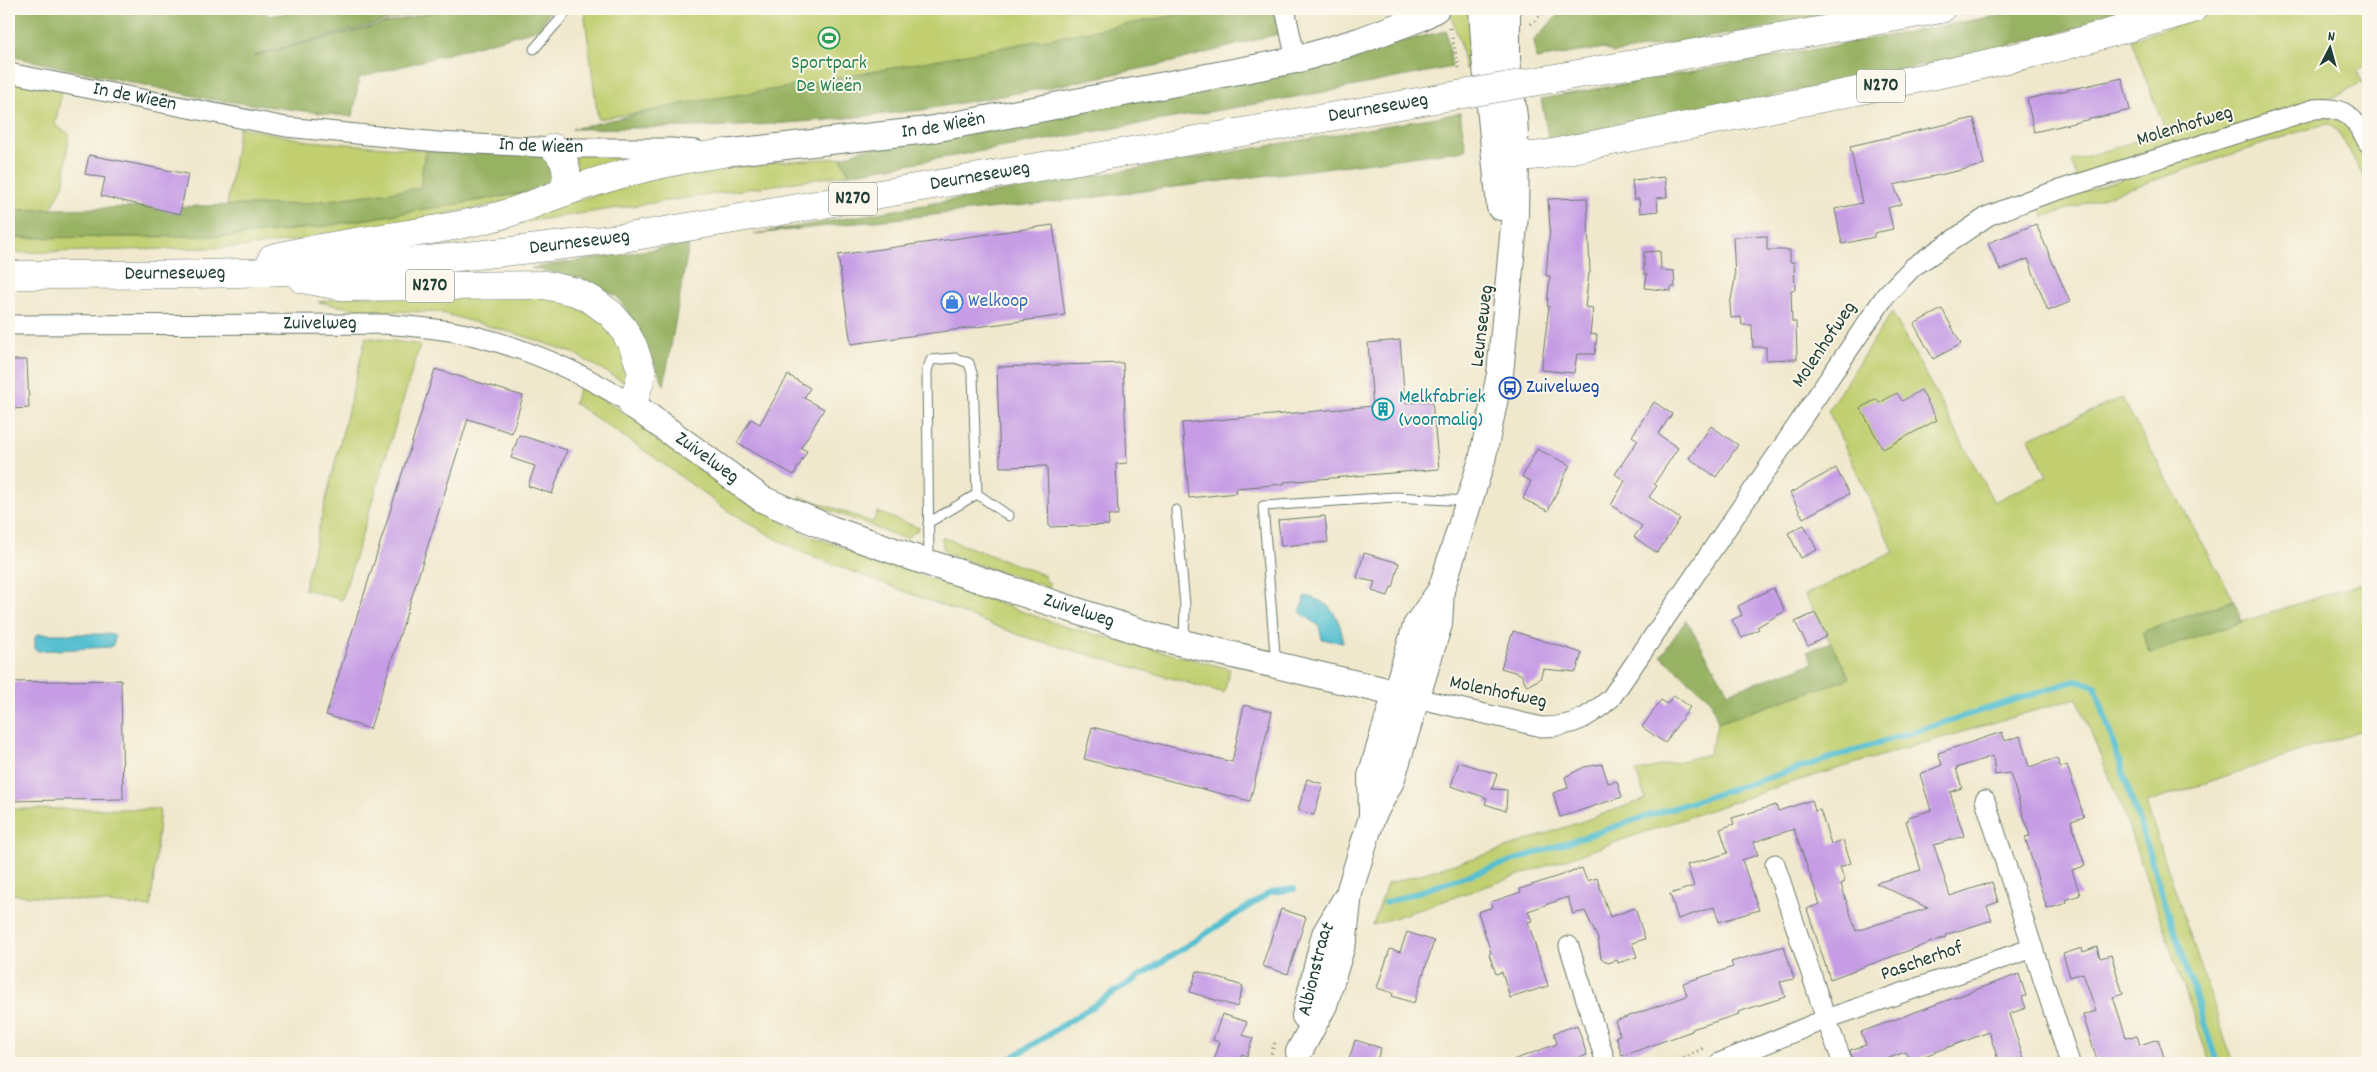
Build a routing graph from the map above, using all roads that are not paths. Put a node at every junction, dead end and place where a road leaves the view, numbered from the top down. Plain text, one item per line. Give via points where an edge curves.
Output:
1 (564, 9) edge
2 (1285, 9) edge
3 (1499, 9) edge
4 (1942, 9) edge
5 (2193, 9) edge
6 (1442, 15) edge
7 (534, 49) dead end
8 (1296, 60) junction
9 (9, 73) edge
10 (1494, 134) junction
11 (2368, 143) edge
12 (554, 148) junction
13 (724, 153) junction
14 (1516, 157) junction
15 (562, 193) junction
16 (1510, 254) junction
17 (266, 272) junction
18 (212, 273) junction
19 (9, 275) edge
20 (9, 324) edge
21 (633, 405) junction
22 (977, 494) junction
23 (1469, 501) junction
24 (1176, 510) dead end
25 (1009, 516) dead end
26 (928, 523) junction
27 (929, 563) junction
28 (1184, 643) junction
29 (1271, 664) junction
30 (1406, 696) junction
31 (1986, 800) dead end
32 (1775, 864) dead end
33 (1569, 946) dead end
34 (2033, 948) junction
35 (1826, 1019) junction
36 (1297, 1058) edge
37 (1606, 1063) edge
38 (1719, 1063) edge
39 (1843, 1063) edge
40 (2070, 1063) edge

1 - 7 lane via 564,15
2 - 8 street
3 - 10 main road, Leunseweg via 1485,57
3 - 14 main road, Leunseweg via 1514,117
4 - 17 main road, Deurneseweg / N270, bridge via 635,236 423,261
5 - 14 main road, N270 via 2064,46 1955,71 1566,150
6 - 8 main road, In de Wieën via 1420,18
8 - 13 main road, In de Wieën via 928,130
9 - 12 street, In de Wieën via 286,127 438,142
10 - 14 main road
10 - 16 main road, Leunseweg via 1502,220
11 - 30 street, Molenhofweg via 2359,126 2342,111 2314,109 2037,197 1988,216 1913,267 1886,295 1606,703 1578,722 1542,727
12 - 13 street, In de Wieën via 671,148
12 - 15 main road via 567,172
13 - 15 main road, N270 via 665,162
14 - 16 main road, Leunseweg via 1516,215
15 - 18 main road, N270 via 491,218 413,234 310,249
16 - 23 main road, Leunseweg via 1500,374 1482,460
17 - 18 main road, Deurneseweg / N270
17 - 21 main road, N270 via 346,287 545,285 576,292 612,314 634,346 642,372
18 - 19 main road, Deurneseweg / N270
20 - 21 street, Zuivelweg via 366,324 440,330 518,348 565,368
21 - 27 main road, Zuivelweg via 762,499 831,529
22 - 25 lane
22 - 26 lane
22 - 26 lane via 973,377 969,363 955,358 931,360 927,370
23 - 29 lane via 1395,497 1263,506 1275,653
23 - 30 main road, Leunseweg via 1441,590 1439,624
24 - 28 lane via 1185,605
26 - 27 lane
27 - 28 main road, Zuivelweg
28 - 29 main road, Zuivelweg
29 - 30 main road, Zuivelweg
30 - 36 main road, Albionstraat via 1391,781 1372,816 1349,893 1325,934 1307,1001
31 - 34 street
32 - 35 street
33 - 37 street
34 - 35 street, Pascherhof
34 - 40 street
35 - 38 street, Pascherhof
35 - 39 street

